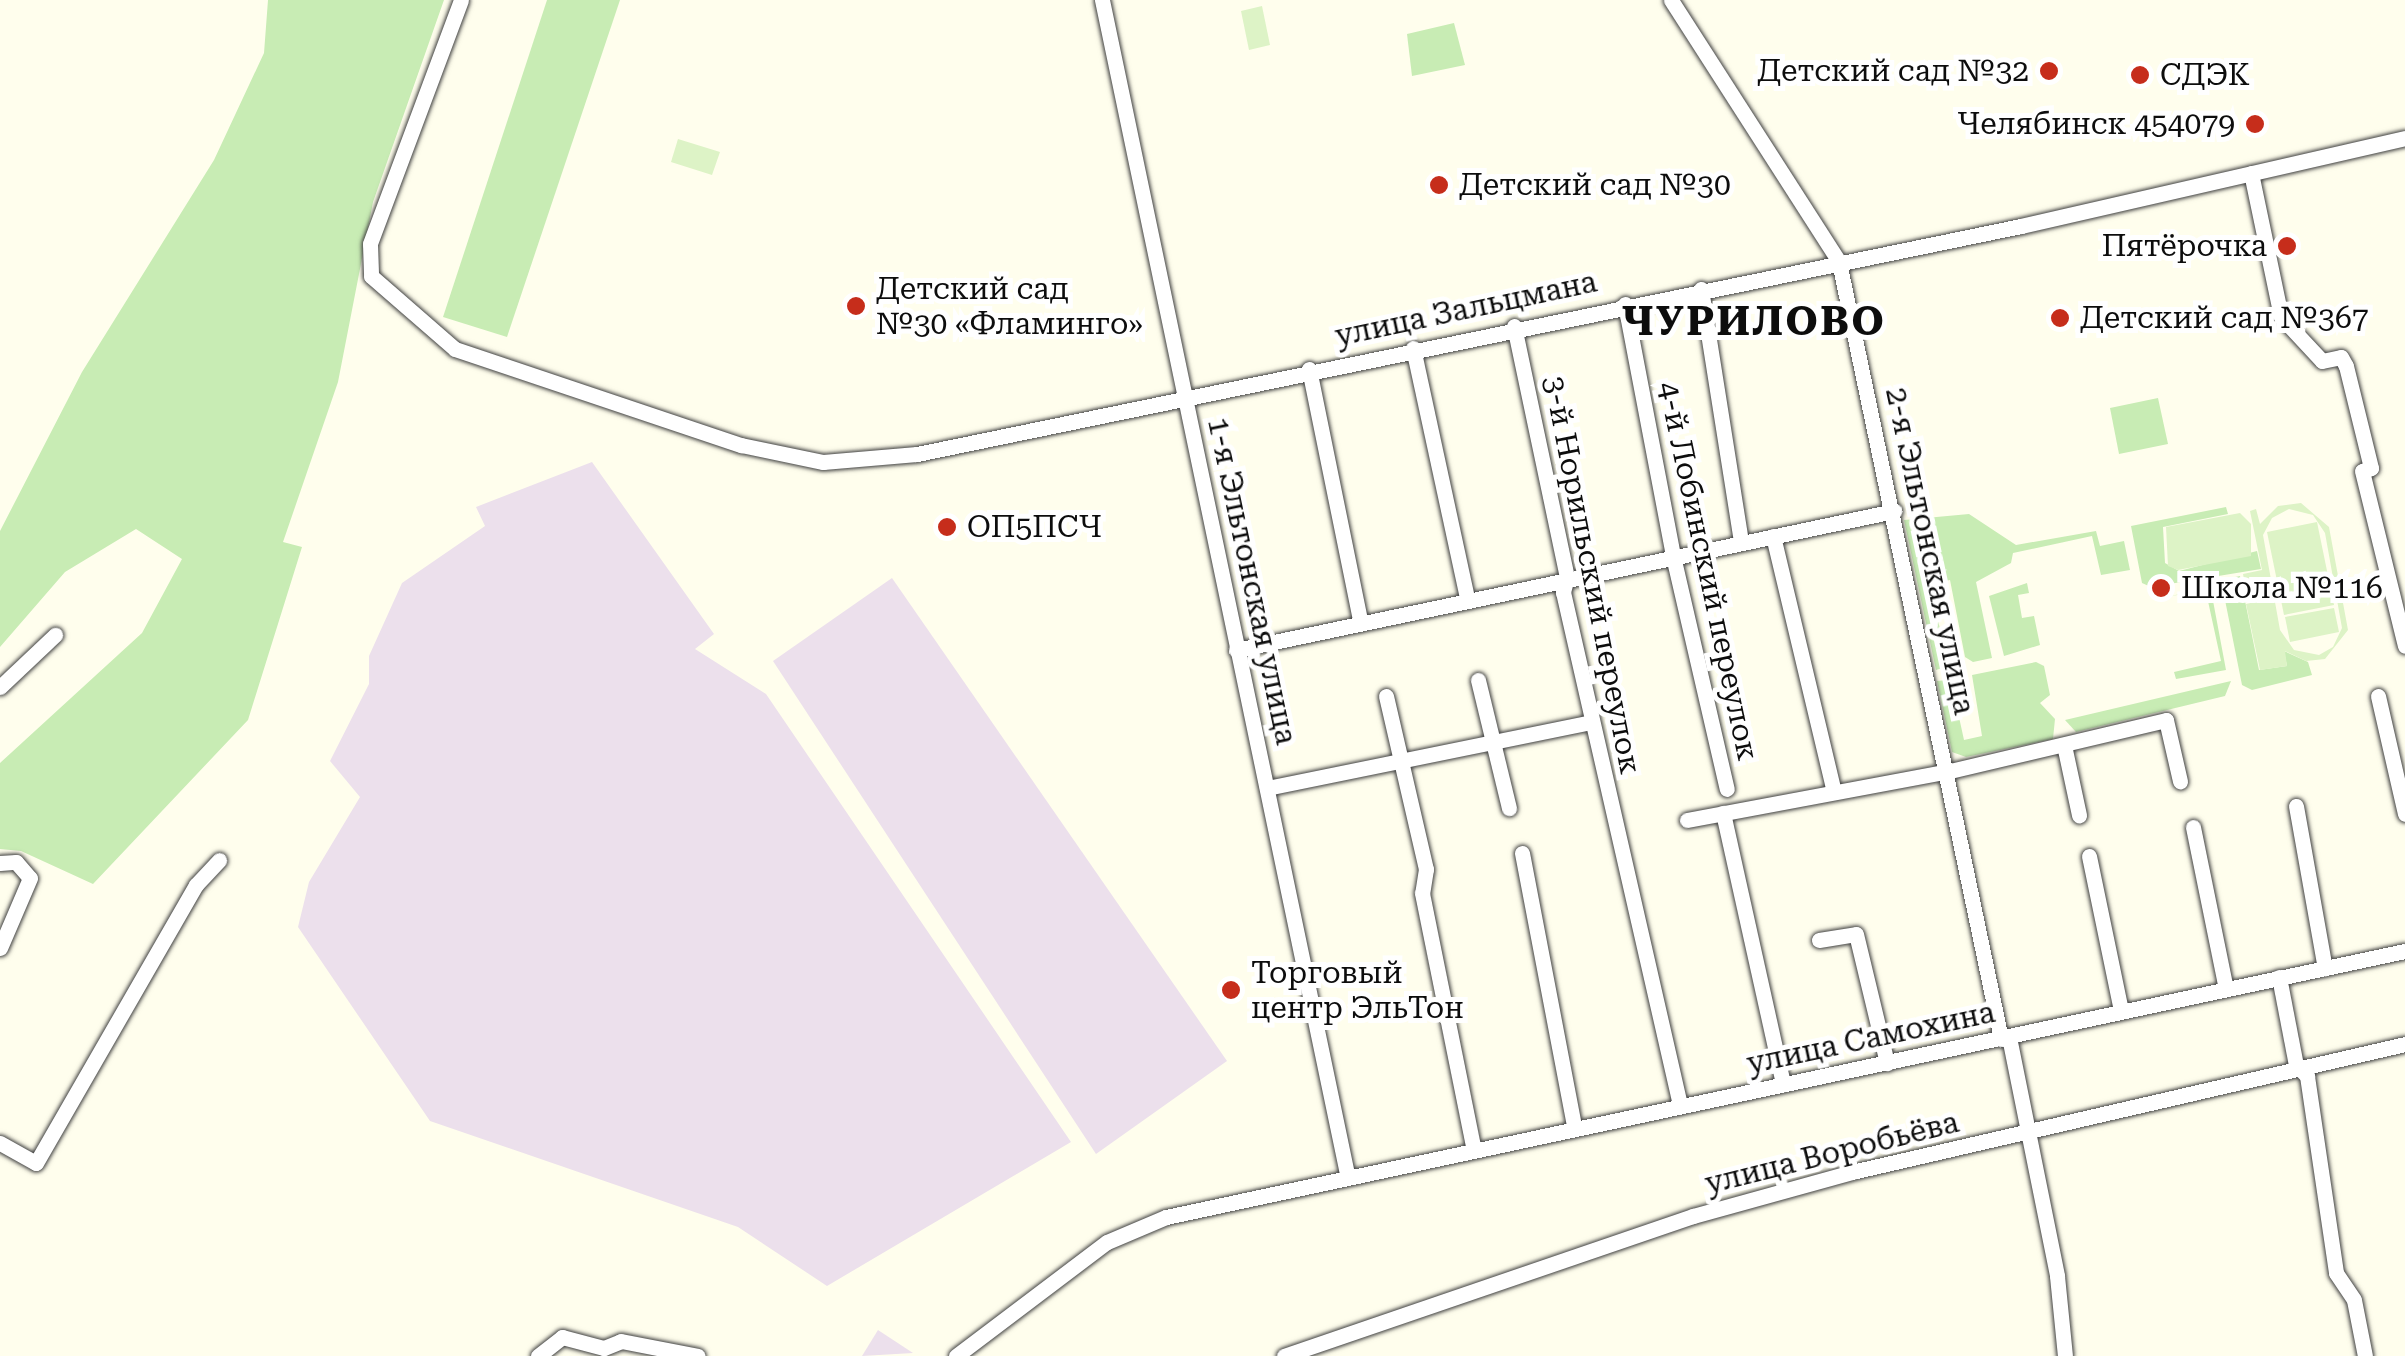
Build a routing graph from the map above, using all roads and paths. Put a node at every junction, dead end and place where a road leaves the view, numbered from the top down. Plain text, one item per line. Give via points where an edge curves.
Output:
1 (461, 0) edge
2 (1102, 0) edge
3 (1671, 0) edge
4 (2405, 138) edge
5 (2251, 173) junction
6 (1839, 262) junction
7 (1701, 289) junction
8 (1625, 304) junction
9 (1514, 326) junction
10 (1413, 348) junction
11 (1309, 369) junction
12 (1184, 394) junction
13 (1894, 511) junction
14 (1773, 536) junction
15 (1741, 542) junction
16 (1673, 556) junction
17 (1567, 577) junction
18 (1467, 598) junction
19 (1360, 619) junction
20 (55, 635) dead end
21 (2404, 646) edge
22 (1236, 650) junction
23 (1478, 680) dead end
24 (0, 687) edge
25 (1386, 696) dead end
26 (2378, 696) dead end
27 (1591, 722) junction
28 (1494, 744) junction
29 (2064, 744) junction
30 (1403, 762) junction
31 (1950, 771) junction
32 (2180, 781) dead end
33 (1267, 788) junction
34 (1834, 788) junction
35 (1727, 789) dead end
36 (2296, 806) dead end
37 (1509, 808) dead end
38 (1723, 813) junction
39 (2405, 814) edge
40 (2079, 815) dead end
41 (1687, 820) dead end
42 (2193, 827) dead end
43 (1522, 853) dead end
44 (2088, 856) dead end
45 (219, 860) dead end
46 (0, 863) edge
47 (1819, 940) dead end
48 (0, 948) edge
49 (2405, 950) edge
50 (2325, 968) junction
51 (2279, 977) junction
52 (2226, 989) junction
53 (2121, 1011) junction
54 (2005, 1038) junction
55 (2405, 1044) edge
56 (1887, 1062) junction
57 (2296, 1065) junction
58 (1783, 1084) junction
59 (1680, 1105) junction
60 (1574, 1126) junction
61 (2030, 1134) junction
62 (0, 1143) edge
63 (1473, 1146) junction
64 (1347, 1174) junction
65 (538, 1356) edge
66 (698, 1356) edge
67 (956, 1356) edge
68 (1284, 1356) edge
69 (2065, 1356) edge
70 (2366, 1356) edge

1 - 12 street, улица Зальцмана via 370,244 371,276 455,348 741,446 824,462 917,454
2 - 12 street, 1-я Эльтонская улица
3 - 6 street, 2-я Эльтонская улица
4 - 5 street, улица Зальцмана
5 - 6 street, улица Зальцмана
5 - 21 street via 2281,317 2322,361 2341,357 2346,366 2371,468 2362,470
6 - 7 street, улица Зальцмана
6 - 13 street, 2-я Эльтонская улица
7 - 8 street, улица Зальцмана
7 - 15 street
8 - 9 street, улица Зальцмана
8 - 16 street, 4-й Лобинский переулок
9 - 10 street, улица Зальцмана
9 - 17 street, 3-й Норильский переулок
10 - 11 street, улица Зальцмана
10 - 18 street
11 - 12 street, улица Зальцмана
11 - 19 street
12 - 22 street, 1-я Эльтонская улица
13 - 14 street
13 - 31 street, 2-я Эльтонская улица
14 - 15 street
14 - 34 street
15 - 16 street
16 - 17 street
16 - 35 street, 4-й Лобинский переулок
17 - 18 street
17 - 27 street, 3-й Норильский переулок via 1563,592
18 - 19 street
19 - 22 street via 1271,647
20 - 24 street
22 - 33 street, 1-я Эльтонская улица
23 - 28 street
25 - 30 street
26 - 39 street
27 - 28 street
27 - 59 street, 3-й Норильский переулок
28 - 30 street
28 - 37 street
29 - 31 street
29 - 32 street via 2166,720
29 - 40 street
30 - 33 street
30 - 63 street
31 - 34 street
31 - 54 street, 2-я Эльтонская улица
33 - 64 street, 1-я Эльтонская улица
34 - 38 street
36 - 50 street
38 - 41 street
38 - 58 street
42 - 52 street
43 - 60 street
44 - 53 street
45 - 62 street via 196,885 36,1162
46 - 48 street via 16,862 30,878
47 - 56 street via 1856,934
49 - 50 street, улица Самохина
50 - 51 street, улица Самохина
51 - 52 street, улица Самохина
51 - 57 street
52 - 53 street, улица Самохина
53 - 54 street, улица Самохина
54 - 56 street, улица Самохина
54 - 61 street, 2-я Эльтонская улица
55 - 57 street, улица Воробьёва
56 - 58 street, улица Самохина
57 - 61 street, улица Воробьёва
57 - 70 street via 2307,1076 2336,1273 2354,1300
58 - 59 street, улица Самохина
59 - 60 street, улица Самохина
60 - 63 street, улица Самохина
61 - 68 street, улица Воробьёва via 1852,1172 1694,1216
61 - 69 street, 2-я Эльтонская улица
63 - 64 street, улица Самохина
64 - 67 street, улица Самохина via 1134,1228
65 - 66 street via 562,1337 604,1348 622,1340

